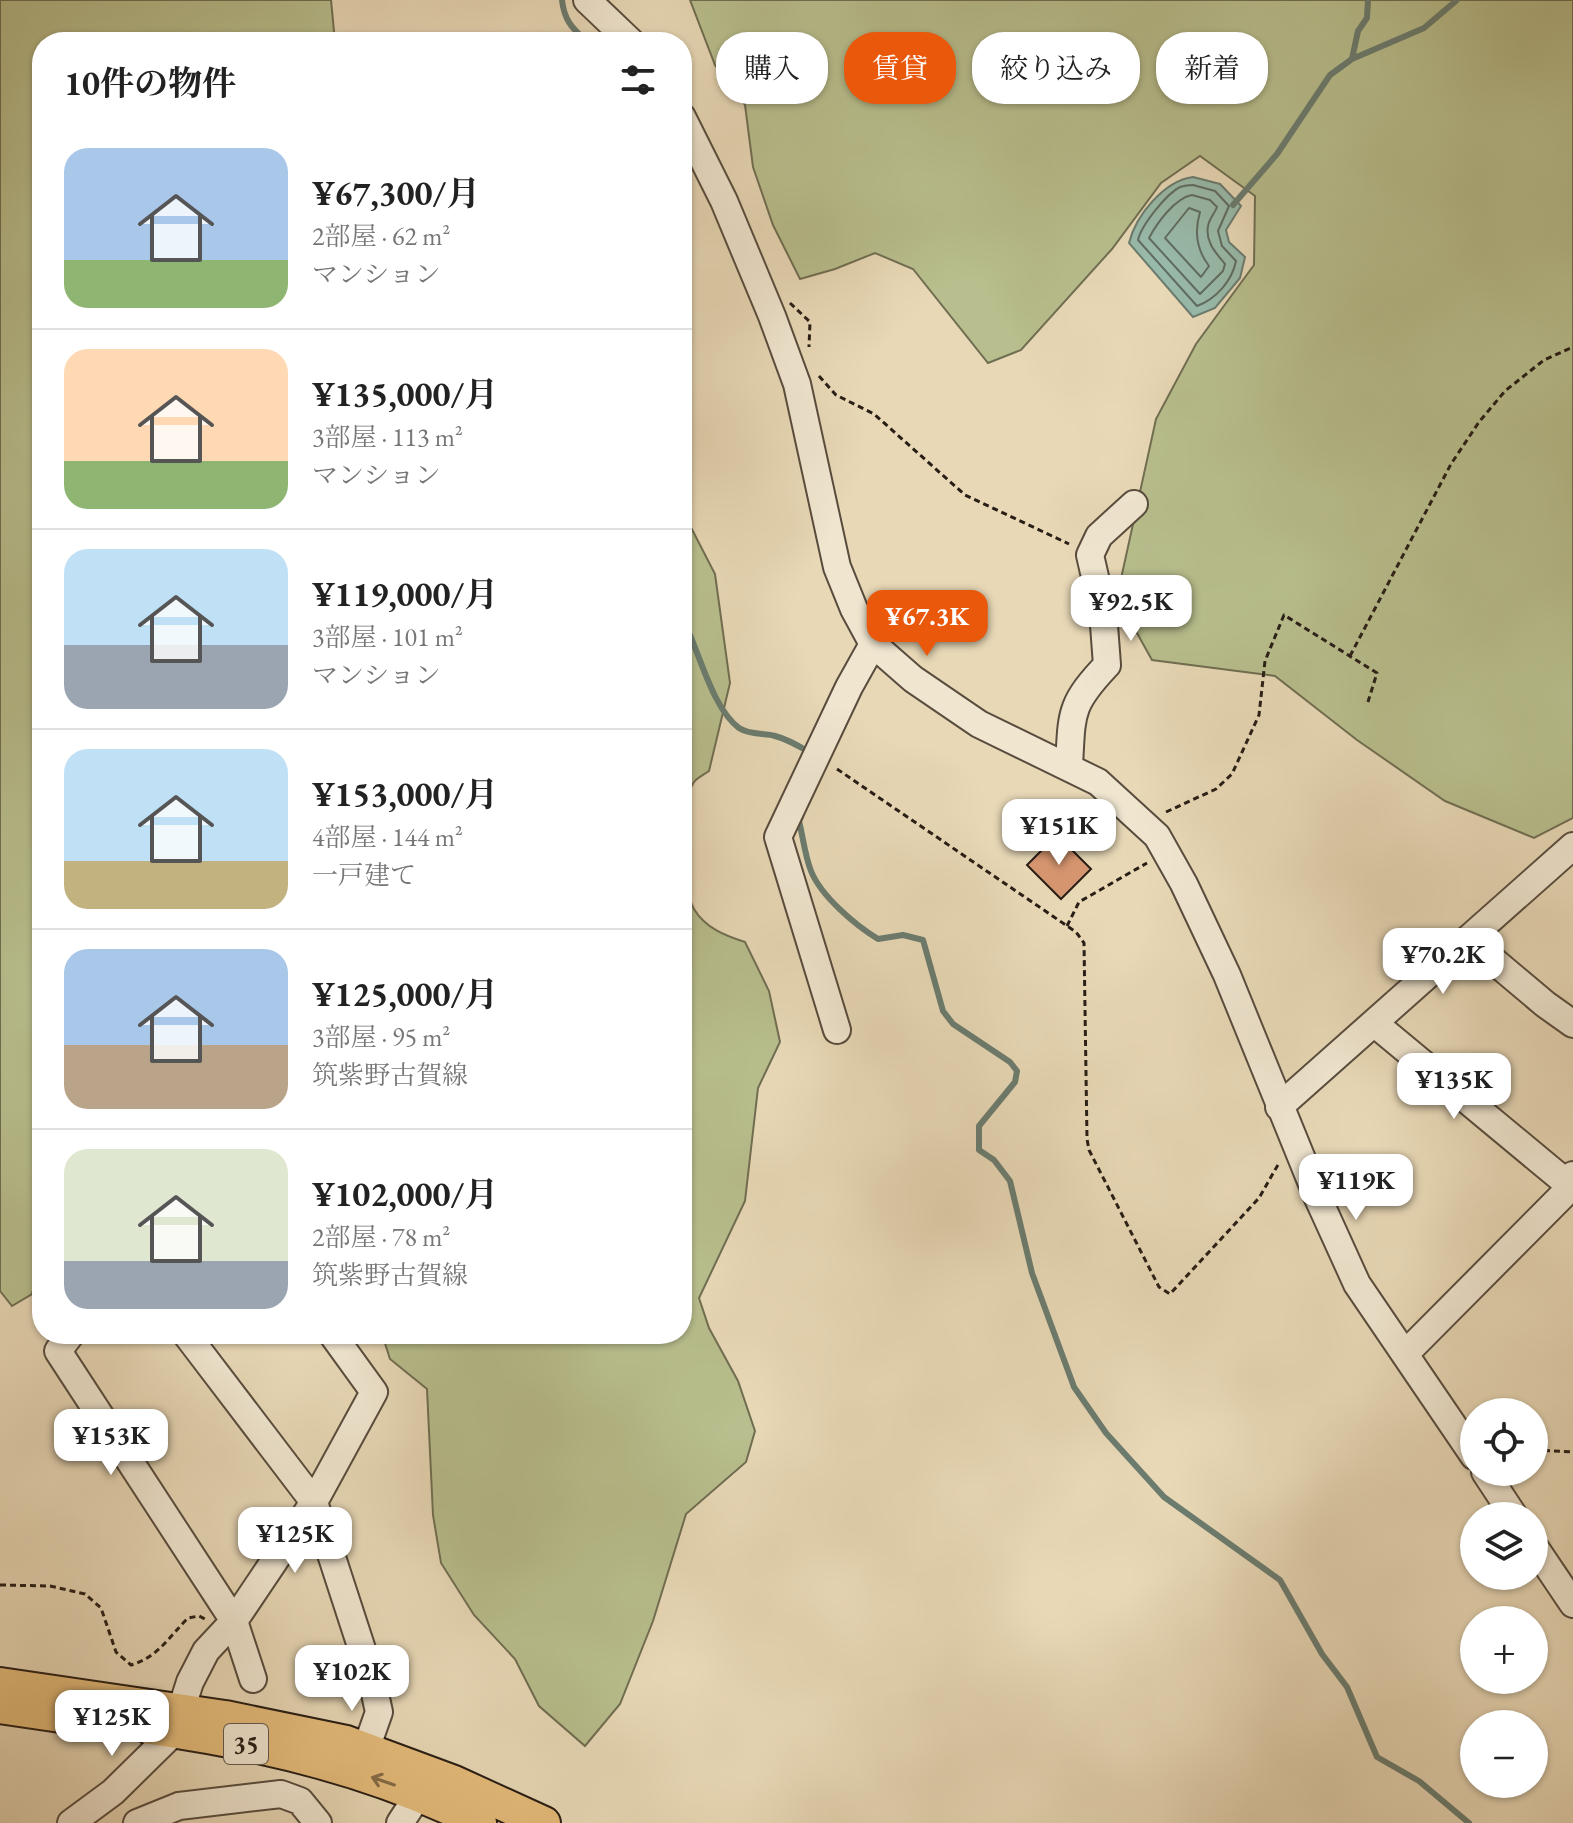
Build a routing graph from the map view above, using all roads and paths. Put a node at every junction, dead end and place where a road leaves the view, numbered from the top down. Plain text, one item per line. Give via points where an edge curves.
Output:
1 (587, 0) edge
2 (621, 32) edge
3 (692, 152) edge
4 (767, 303) junction
5 (809, 347) dead end
6 (1573, 347) edge
7 (816, 373) dead end
8 (1134, 504) dead end
9 (1090, 555) junction
10 (873, 644) junction
11 (1350, 656) junction
12 (1367, 705) dead end
13 (812, 765) junction
14 (1069, 766) junction
15 (1145, 822) junction
16 (1573, 846) edge
17 (1166, 852) junction
18 (1067, 926) junction
19 (1469, 940) junction
20 (1374, 1023) junction
21 (1573, 1024) edge
22 (837, 1030) dead end
23 (1279, 1107) junction
24 (1296, 1146) junction
25 (1571, 1180) edge
26 (63, 1344) edge
27 (194, 1344) edge
28 (339, 1344) edge
29 (1406, 1353) junction
30 (1460, 1435) edge
31 (1548, 1451) edge
32 (1573, 1452) edge
33 (314, 1502) junction
34 (1548, 1567) edge
35 (0, 1585) edge
36 (1573, 1604) edge
37 (227, 1629) junction
38 (253, 1679) dead end
39 (0, 1684) edge
40 (0, 1707) edge
41 (177, 1721) junction
42 (366, 1749) junction
43 (419, 1794) junction
44 (183, 1814) edge
45 (71, 1823) edge
46 (137, 1823) edge
47 (318, 1823) edge
48 (400, 1823) edge
49 (480, 1823) edge
50 (544, 1823) edge

1 - 2 street
3 - 4 street
4 - 5 path via 793,303 810,322
4 - 10 street via 797,384 837,567
6 - 11 path via 1544,360 1505,391 1479,422 1444,477
7 - 9 path via 836,395 874,414 965,495
8 - 9 street via 1099,536
9 - 14 street via 1103,612 1107,665 1084,689 1072,715
10 - 13 street
10 - 14 street via 979,724
11 - 12 path via 1377,673
11 - 15 path via 1284,615 1265,661 1259,715 1232,774 1216,789
13 - 18 path
13 - 22 street via 778,837
14 - 15 street via 1098,782
15 - 17 street
16 - 19 street
17 - 18 path via 1079,902
17 - 23 street via 1227,975
18 - 24 path via 1084,943 1089,1150 1159,1287 1170,1294 1259,1198 1285,1151
19 - 20 street
19 - 21 street
20 - 23 street
20 - 25 street
23 - 24 street
24 - 29 street via 1357,1284
25 - 29 street via 1562,1196
26 - 37 street via 58,1351
27 - 33 street
28 - 33 street via 374,1392
29 - 30 street
31 - 32 path
33 - 37 street
33 - 42 street via 379,1712
34 - 36 street
35 - 37 path via 50,1586 85,1594 101,1608 116,1652 131,1665 163,1648 188,1618 199,1616
37 - 38 street
37 - 41 street via 206,1651
39 - 41 main road, 35
40 - 41 main road, 35
41 - 42 main road, 35 via 285,1729
43 -> 41 main road, 35
41 - 45 street via 113,1792
42 - 50 main road, 35
43 - 48 street
43 - 49 main road, 35
44 - 46 street
44 - 47 street via 281,1794 300,1801

